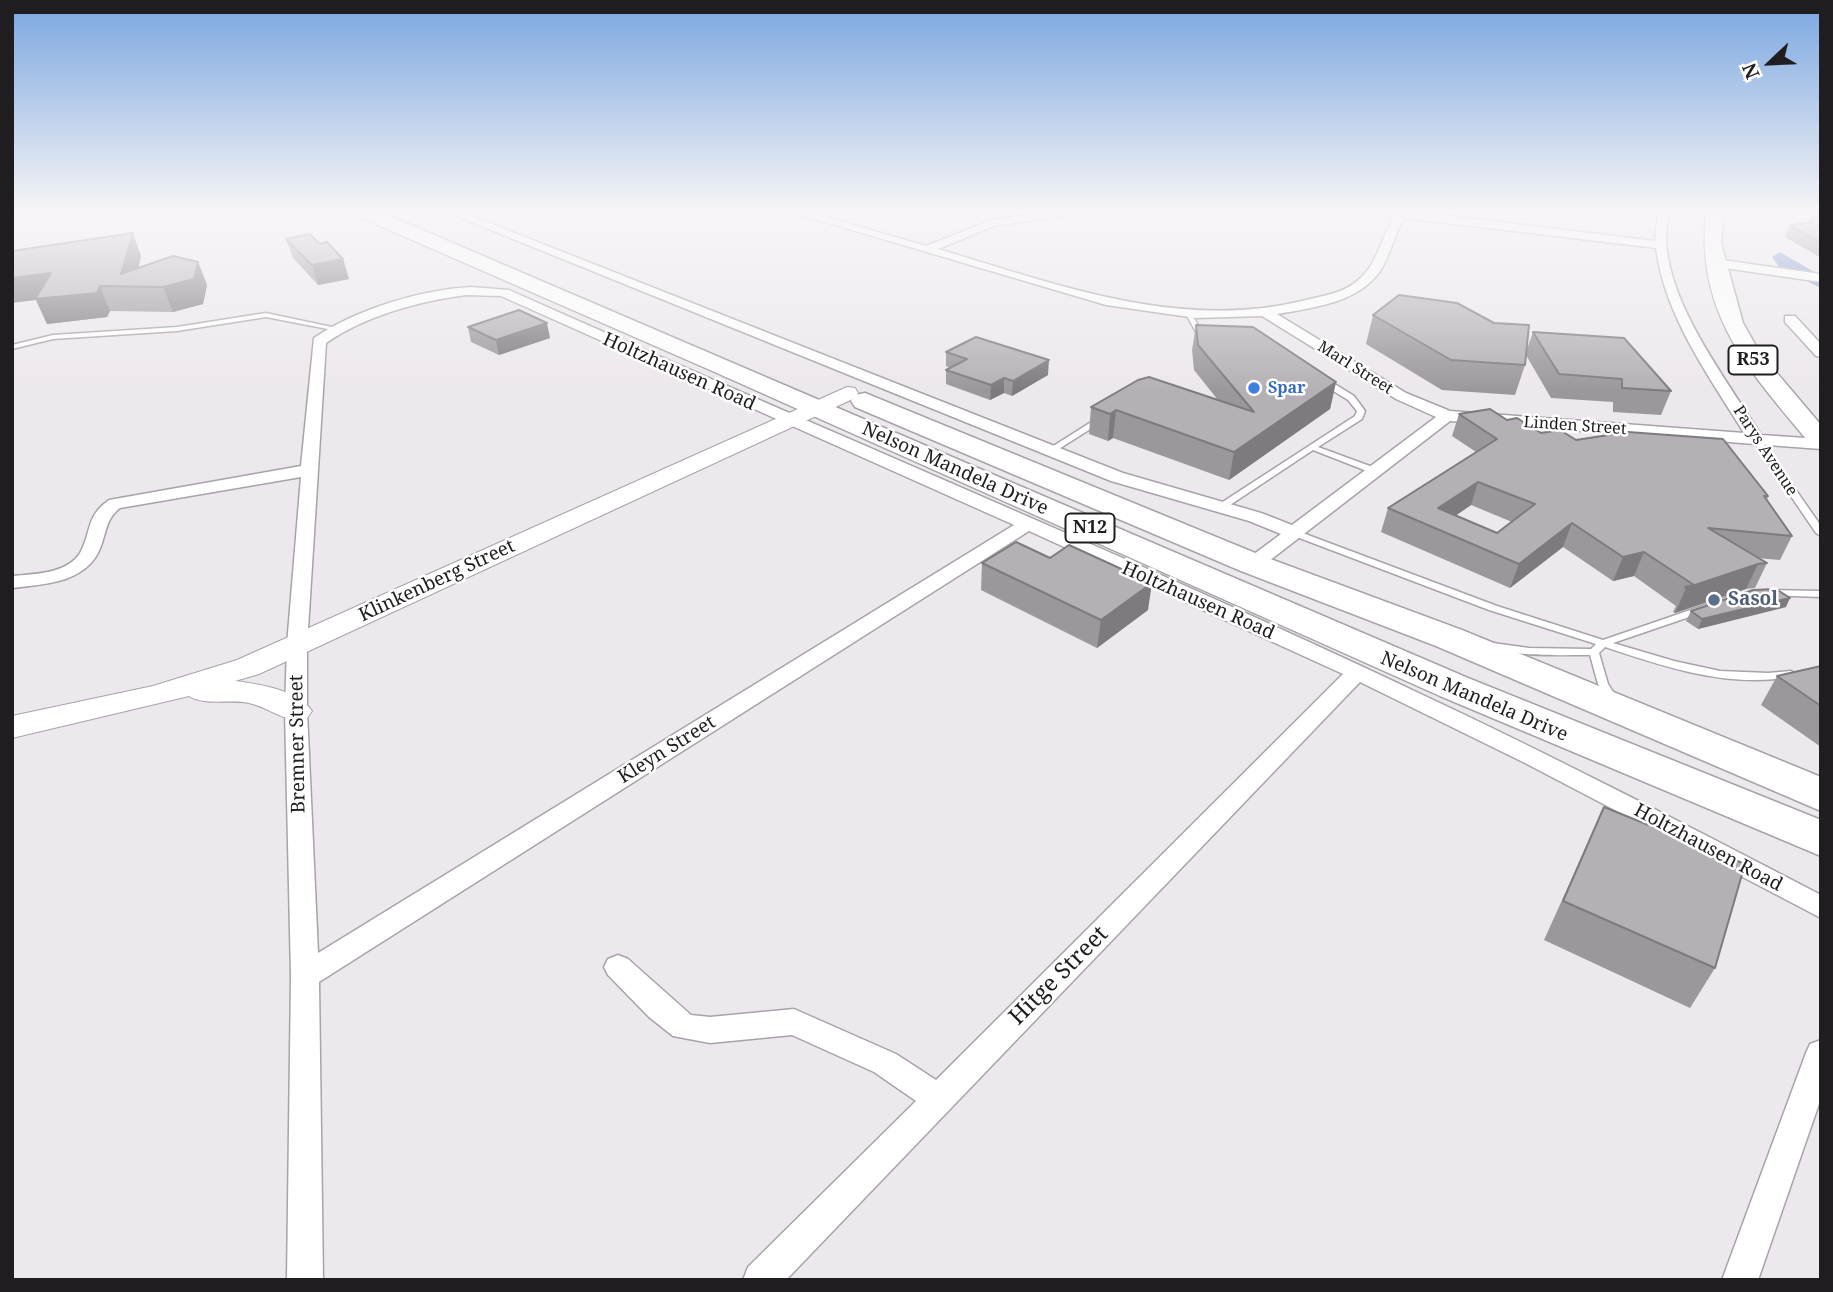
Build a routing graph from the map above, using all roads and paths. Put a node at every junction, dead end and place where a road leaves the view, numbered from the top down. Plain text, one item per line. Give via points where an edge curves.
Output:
1 (492, 271) edge
2 (555, 271) edge
3 (602, 271) edge
4 (1001, 271) edge
5 (1370, 271) edge
6 (1667, 271) edge
7 (1717, 271) edge
8 (1772, 271) edge
9 (1811, 277) edge
10 (1266, 313) junction
11 (1190, 316) junction
12 (1790, 318) dead end
13 (338, 329) junction
14 (1220, 336) edge
15 (12, 347) edge
16 (1821, 353) edge
17 (1317, 376) edge
18 (847, 393) junction
19 (1401, 397) junction
20 (801, 414) junction
21 (1107, 416) edge
22 (1447, 416) junction
23 (1493, 421) junction
24 (1419, 437) junction
25 (1756, 439) junction
26 (1821, 443) edge
27 (1312, 447) junction
28 (1051, 450) junction
29 (310, 470) junction
30 (1375, 471) junction
31 (1222, 507) junction
32 (1028, 524) junction
33 (1292, 532) junction
34 (1821, 533) edge
35 (1254, 564) junction
36 (12, 582) edge
37 (1760, 593) edge
38 (1747, 594) edge
39 (1821, 594) edge
40 (1449, 638) junction
41 (297, 646) junction
42 (1598, 647) junction
43 (1802, 672) edge
44 (1357, 673) junction
45 (158, 695) junction
46 (296, 711) junction
47 (1622, 713) junction
48 (12, 727) edge
49 (1584, 743) junction
50 (1821, 795) edge
51 (1821, 839) edge
52 (1821, 863) edge
53 (1821, 908) edge
54 (618, 967) dead end
55 (305, 976) junction
56 (1821, 1053) edge
57 (939, 1099) junction
58 (304, 1280) edge
59 (761, 1280) edge
60 (1740, 1280) edge

1 - 20 highway, Nelson Mandela Drive / N12
2 - 18 highway, Nelson Mandela Drive / N12
3 - 28 street
4 - 11 street via 1122,306
5 - 10 street via 1364,283 1330,298
6 - 25 street, Parys Avenue via 1673,298
7 - 26 main road, R53 via 1732,323 1750,356
8 - 9 street
10 - 11 street
10 - 19 street, Marl Street
11 - 14 lane via 1198,331
12 - 16 street
13 - 15 lane via 266,315 177,329 53,337
13 - 20 street, Holtzhausen Road via 443,295 504,293
13 - 29 street, Bremner Street via 319,341
17 - 27 lane via 1351,398 1362,411
18 - 20 street, Klinkenberg Street
18 - 35 highway, Nelson Mandela Drive / N12
19 - 22 street, Marl Street
19 - 24 street
20 - 32 street, Holtzhausen Road
20 - 41 street, Klinkenberg Street
20 - 49 highway, Nelson Mandela Drive / N12
21 - 28 lane
22 - 23 street, Linden Street
22 - 24 street
23 - 24 street
23 - 25 street, Linden Street
24 - 30 street
25 - 26 street, Linden Street
25 - 34 lane, Parys Avenue
27 - 30 lane
27 - 31 lane
28 - 31 street via 1157,490
29 - 36 street via 115,504 99,518 88,555 79,565
29 - 41 street, Bremner Street
30 - 33 street
31 - 33 street
32 - 44 street, Holtzhausen Road
32 - 55 street, Kleyn Street
33 - 35 street
33 - 42 lane
35 - 40 highway, Nelson Mandela Drive / N12
37 - 39 lane
38 - 42 lane
40 - 42 lane via 1529,651
40 - 47 highway, Nelson Mandela Drive / N12
41 - 45 street, Klinkenberg Street via 248,667
41 - 46 street, Bremner Street
42 - 43 lane via 1747,678
42 - 47 lane via 1608,695
44 - 53 street, Holtzhausen Road via 1526,754
44 - 57 street, Hitge Street
45 - 46 street via 244,691
45 - 48 street, Klinkenberg Street
46 - 55 street, Bremner Street
47 - 50 highway, Nelson Mandela Drive / N12
49 - 51 highway, Nelson Mandela Drive / N12
49 - 52 highway via 1629,770
54 - 57 street via 684,1027 710,1030 794,1022 884,1063
55 - 58 street, Bremner Street
56 - 60 street
57 - 59 street, Hitge Street

